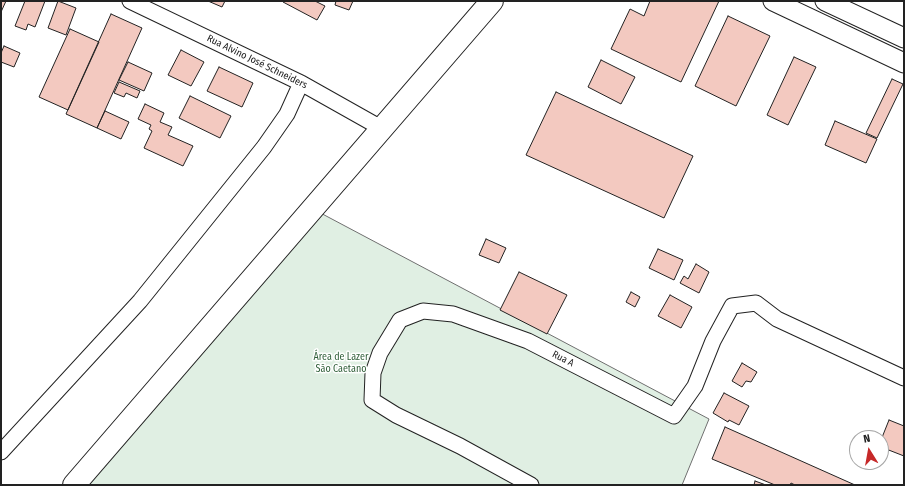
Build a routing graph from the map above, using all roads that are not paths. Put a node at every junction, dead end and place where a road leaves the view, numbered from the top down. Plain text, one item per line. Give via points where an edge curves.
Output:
1 (130, 1) edge
2 (492, 1) edge
3 (773, 1) edge
4 (825, 1) edge
5 (904, 38) edge
6 (904, 63) edge
7 (301, 83) junction
8 (381, 128) junction
9 (904, 378) edge
10 (1, 452) edge
11 (74, 485) edge
12 (531, 485) edge

1 - 7 street, Rua Alvino José Schneiders
2 - 8 main road
3 - 6 street
4 - 5 street
7 - 8 street, Rua Alvino José Schneiders
7 - 10 street via 287,114 264,147 140,301
8 - 11 main road
9 - 12 street, Rua A via 776,319 756,303 732,306 713,341 695,386 674,416 528,341 453,314 422,311 400,320 380,353 373,373 372,400 396,416 460,446

